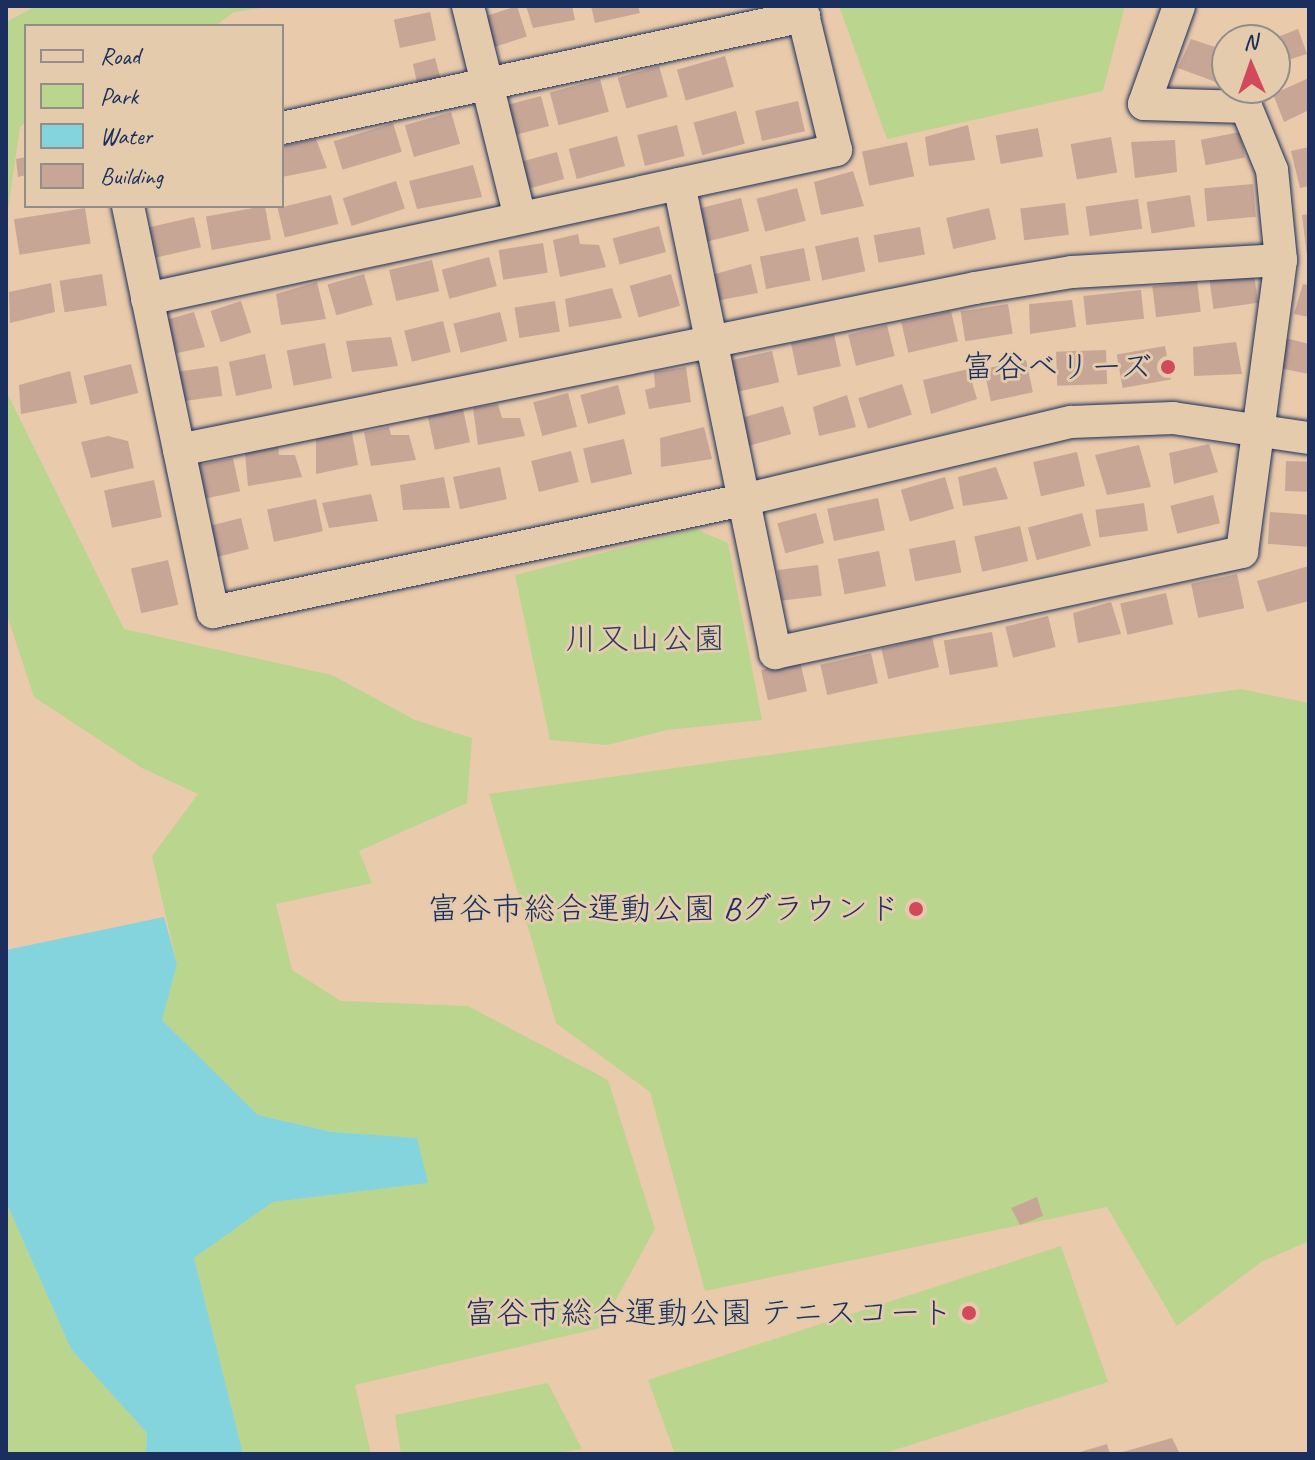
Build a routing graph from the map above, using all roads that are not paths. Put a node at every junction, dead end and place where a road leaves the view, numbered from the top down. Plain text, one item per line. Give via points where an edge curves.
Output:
1 (468, 6) edge
2 (1179, 6) edge
3 (802, 11) edge
4 (487, 84) junction
5 (284, 128) edge
6 (679, 184) junction
7 (128, 208) edge
8 (520, 218) junction
9 (1281, 260) junction
10 (147, 299) junction
11 (712, 342) junction
12 (1259, 431) junction
13 (1309, 438) edge
14 (179, 450) junction
15 (743, 500) junction

1 - 4 street
2 - 9 street via 1144,104 1246,107 1272,170
3 - 4 street
3 - 6 street via 836,150
4 - 5 street
4 - 8 street
6 - 8 street
6 - 11 street
7 - 10 street
8 - 10 street
9 - 11 street via 1072,272
9 - 12 street
10 - 14 street
11 - 14 street
11 - 15 street
12 - 13 street
12 - 15 street via 1173,418 1071,422
12 - 15 street via 1242,552 775,653
14 - 15 street via 213,612

